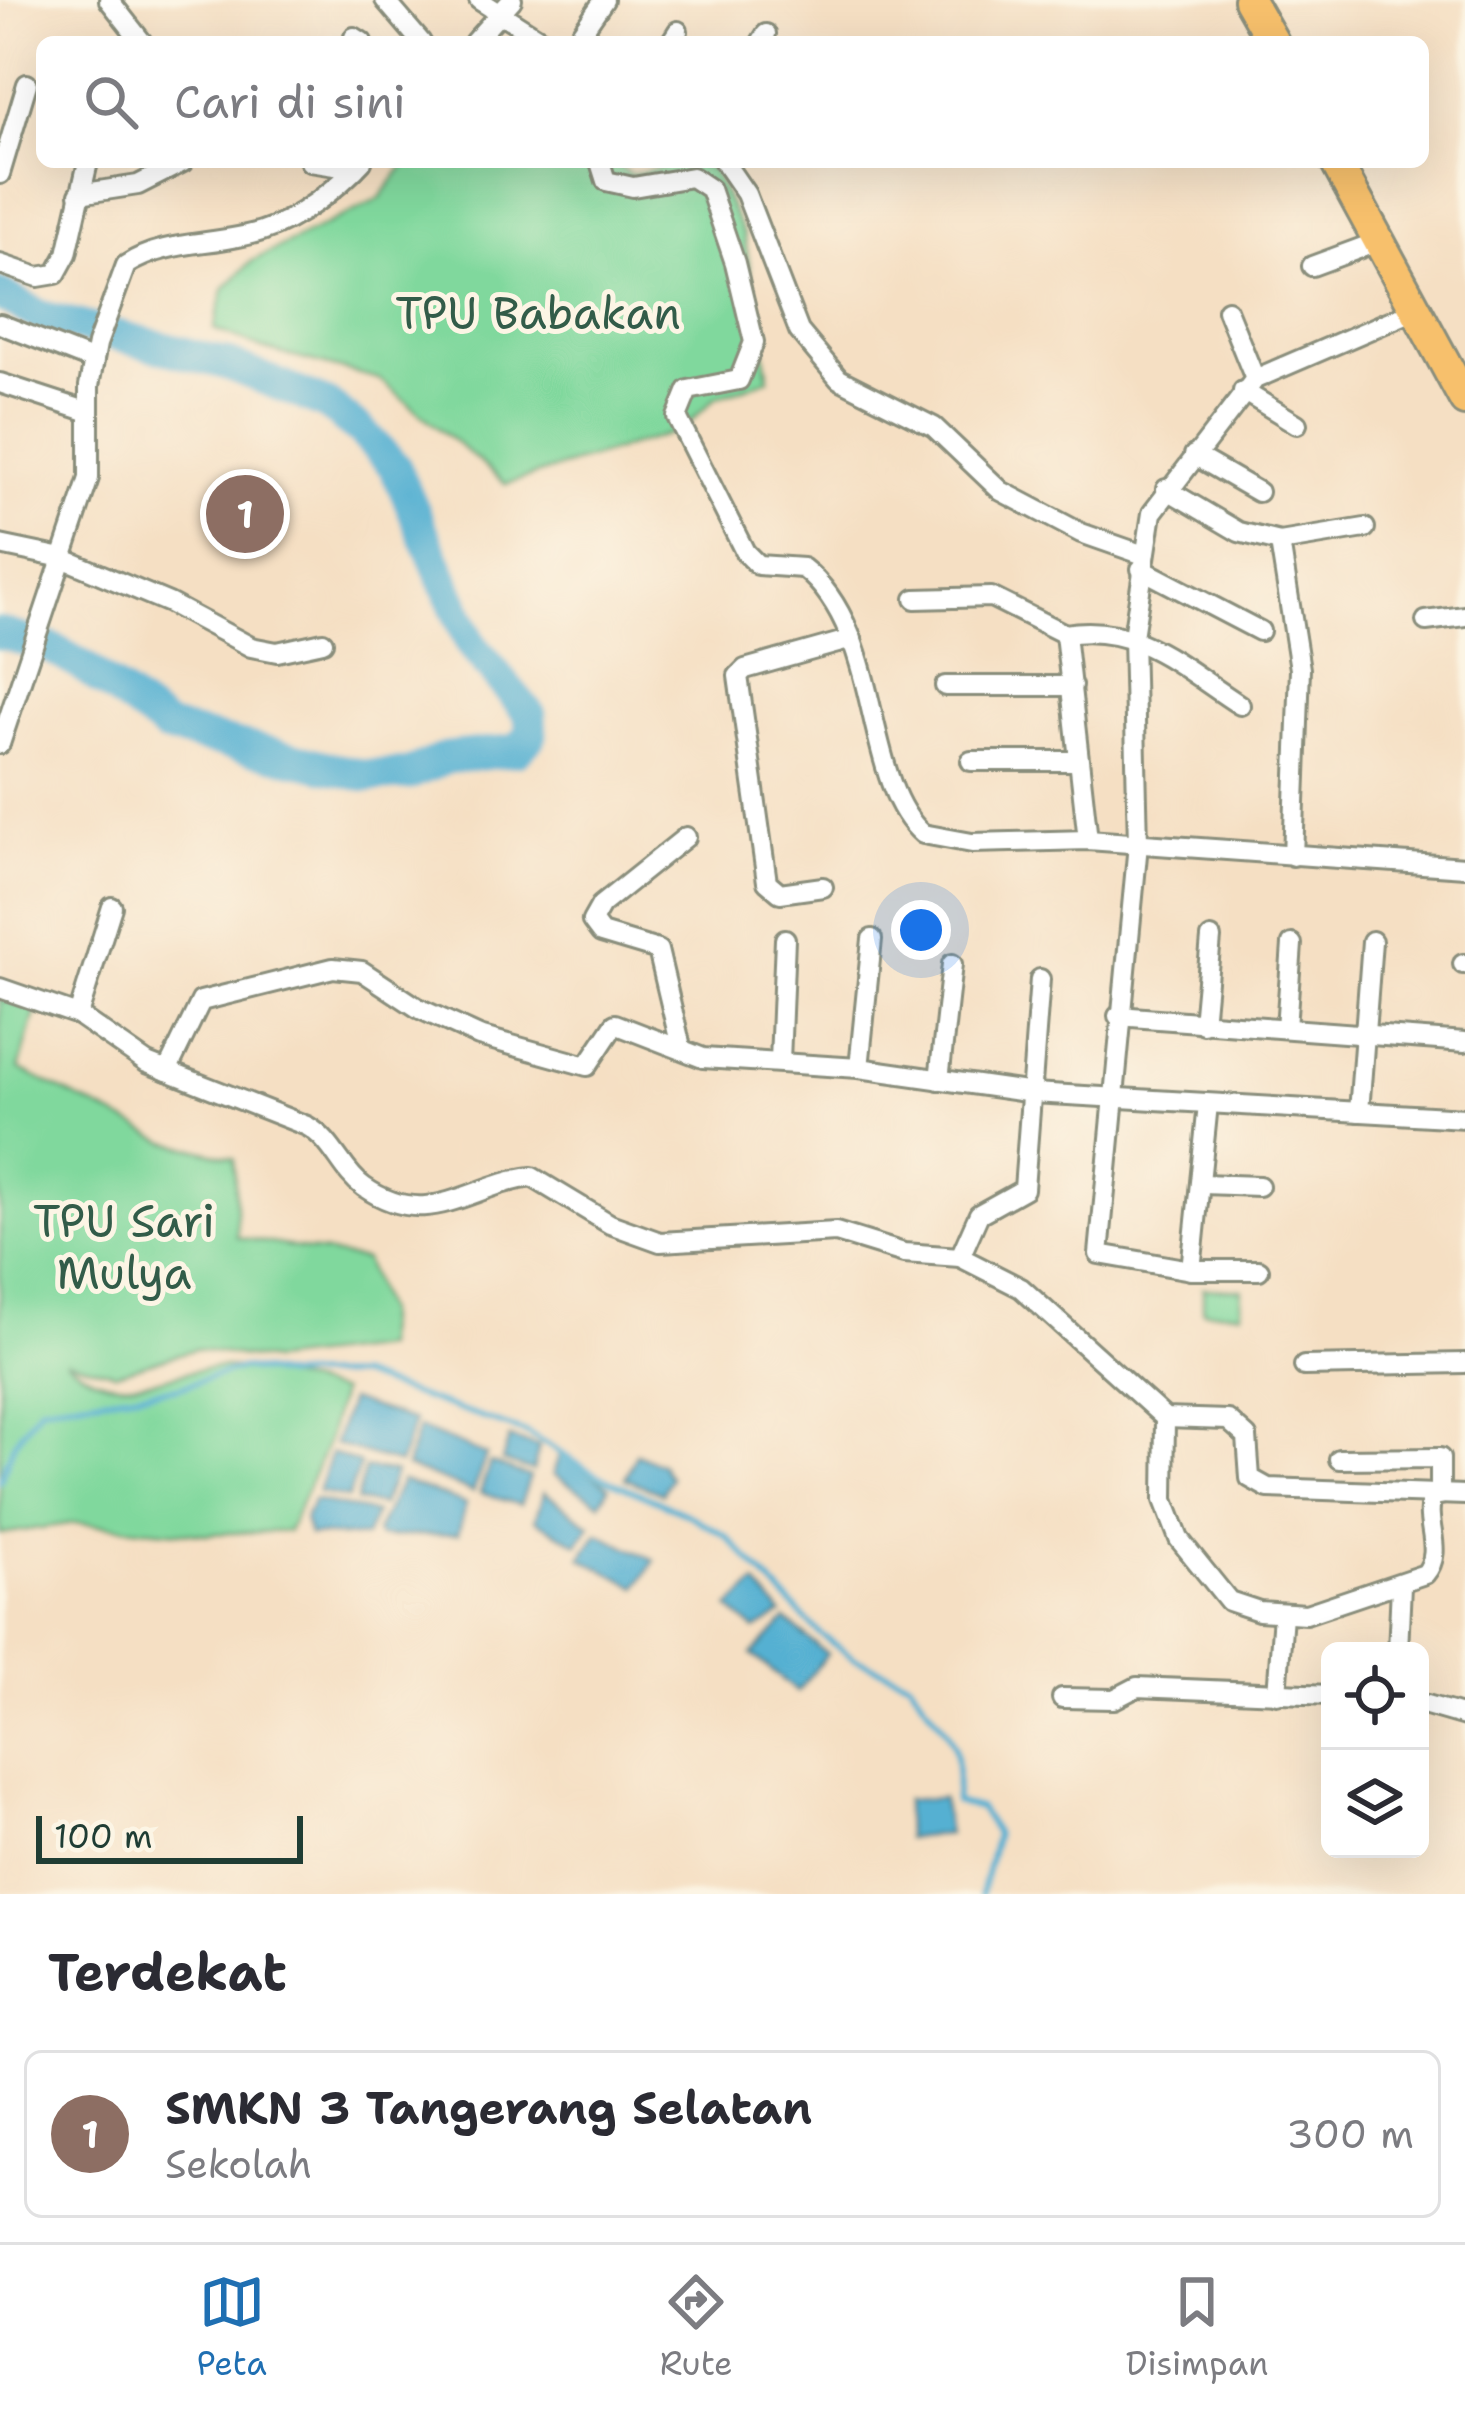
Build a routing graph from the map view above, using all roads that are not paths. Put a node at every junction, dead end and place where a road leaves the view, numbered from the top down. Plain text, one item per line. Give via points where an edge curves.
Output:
1 (110, 0) edge
2 (385, 0) edge
3 (479, 0) edge
4 (604, 0) edge
5 (1249, 0) edge
6 (506, 6) edge
7 (137, 36) edge
8 (416, 36) edge
9 (479, 36) edge
10 (538, 36) edge
11 (579, 36) edge
12 (1270, 36) edge
13 (27, 84) dead end
14 (86, 168) edge
15 (171, 168) edge
16 (354, 168) edge
17 (601, 168) edge
18 (728, 168) edge
19 (1339, 168) edge
20 (0, 174) edge
21 (79, 194) junction
22 (1378, 242) junction
23 (0, 264) edge
24 (1312, 266) dead end
25 (1227, 310) dead end
26 (1413, 311) junction
27 (0, 324) edge
28 (96, 352) junction
29 (0, 382) edge
30 (1249, 385) junction
31 (1465, 400) edge
32 (89, 412) junction
33 (1297, 424) dead end
34 (1194, 455) junction
35 (1166, 489) junction
36 (1258, 492) dead end
37 (1365, 528) dead end
38 (1280, 542) junction
39 (0, 545) edge
40 (62, 558) junction
41 (1143, 562) junction
42 (915, 599) dead end
43 (1465, 616) edge
44 (1426, 621) dead end
45 (1260, 631) dead end
46 (1065, 634) junction
47 (1133, 637) junction
48 (852, 639) junction
49 (323, 642) dead end
50 (945, 686) dead end
51 (1072, 686) junction
52 (1240, 705) dead end
53 (0, 745) edge
54 (971, 761) dead end
55 (1079, 761) junction
56 (686, 837) dead end
57 (1088, 841) junction
58 (1138, 844) junction
59 (1293, 856) junction
60 (1465, 867) edge
61 (823, 886) dead end
62 (112, 907) dead end
63 (1211, 938) dead end
64 (872, 939) dead end
65 (785, 940) dead end
66 (1372, 941) dead end
67 (1292, 944) dead end
68 (952, 964) dead end
69 (1040, 979) dead end
70 (0, 988) edge
71 (78, 1015) junction
72 (1118, 1016) junction
73 (1203, 1024) junction
74 (1286, 1028) junction
75 (1367, 1033) junction
76 (1465, 1042) edge
77 (681, 1047) junction
78 (780, 1061) junction
79 (859, 1068) junction
80 (166, 1070) junction
81 (939, 1080) junction
82 (1033, 1094) junction
83 (1112, 1099) junction
84 (1208, 1104) junction
85 (1359, 1112) junction
86 (1465, 1118) edge
87 (1203, 1184) junction
88 (1259, 1186) dead end
89 (960, 1257) junction
90 (1191, 1270) junction
91 (1259, 1270) dead end
92 (1465, 1363) edge
93 (1304, 1366) dead end
94 (1165, 1418) junction
95 (1339, 1459) dead end
96 (1465, 1495) edge
97 (1436, 1496) junction
98 (1401, 1586) junction
99 (1283, 1614) junction
100 (1398, 1642) edge
101 (1277, 1694) junction
102 (1321, 1695) edge
103 (1062, 1698) dead end
104 (1429, 1705) edge
105 (1465, 1715) edge

1 - 7 street
2 - 8 street
3 - 6 street
4 - 11 street
5 - 12 main road
6 - 9 street
6 - 10 street
13 - 20 street
14 - 21 street
15 - 21 street via 138,185
16 - 28 street via 265,230 142,255 126,266
17 - 48 street via 606,181 633,187 692,177 710,189 754,342 739,380 688,390 677,417 745,552 758,565 795,564 823,583
18 - 41 street via 746,194 799,332 839,379 934,427 1000,491
19 - 22 main road
21 - 23 street via 56,274 38,277
22 - 24 street
22 - 26 main road
25 - 30 street
26 - 30 street
26 - 31 main road
27 - 28 street
28 - 32 street
29 - 32 street
30 - 33 street
30 - 34 street
32 - 40 street via 88,478
34 - 35 street
34 - 36 street
35 - 38 street via 1239,532
35 - 41 street via 1152,513
37 - 38 street
38 - 59 street via 1300,669
39 - 40 street
40 - 49 street via 251,647 277,652
40 - 53 street
41 - 45 street
41 - 47 street
42 - 46 street via 991,597
43 - 44 street
46 - 47 street
46 - 51 street
47 - 52 street
47 - 58 street
48 - 57 street via 901,803 923,834 972,843
48 - 61 street via 738,676 766,882 780,893
50 - 51 street
51 - 55 street
54 - 55 street
55 - 57 street
56 - 77 street via 601,904 592,921 601,933 658,950
57 - 58 street
58 - 59 street
58 - 72 street
59 - 60 street
62 - 71 street
63 - 73 street
64 - 79 street
65 - 78 street
66 - 75 street
67 - 74 street
68 - 81 street
69 - 82 street
70 - 71 street
71 - 80 street
72 - 73 street
72 - 83 street
73 - 74 street
74 - 75 street
75 - 76 street
75 - 85 street
77 - 78 street via 703,1058
77 - 80 street via 615,1024 587,1066 479,1036 362,971 333,968 201,1001
78 - 79 street
79 - 81 street
80 - 89 street via 320,1133 363,1187 413,1209 532,1177 610,1224 660,1242 836,1232 904,1253
81 - 82 street
82 - 83 street
82 - 89 street via 1024,1189 979,1214
83 - 84 street
83 - 90 street via 1099,1254
84 - 85 street
84 - 87 street
85 - 86 street
87 - 88 street
87 - 90 street
89 - 94 street via 1021,1288
90 - 91 street
92 - 93 street
94 - 97 street via 1228,1420 1247,1437 1250,1478 1268,1488
94 - 99 street via 1163,1493 1179,1539 1229,1601
95 - 97 street via 1440,1458
96 - 97 street
97 - 98 street via 1427,1513 1435,1562
98 - 99 street
98 - 100 street
99 - 101 street
101 - 102 street
101 - 103 street via 1137,1687 1114,1699
104 - 105 street

